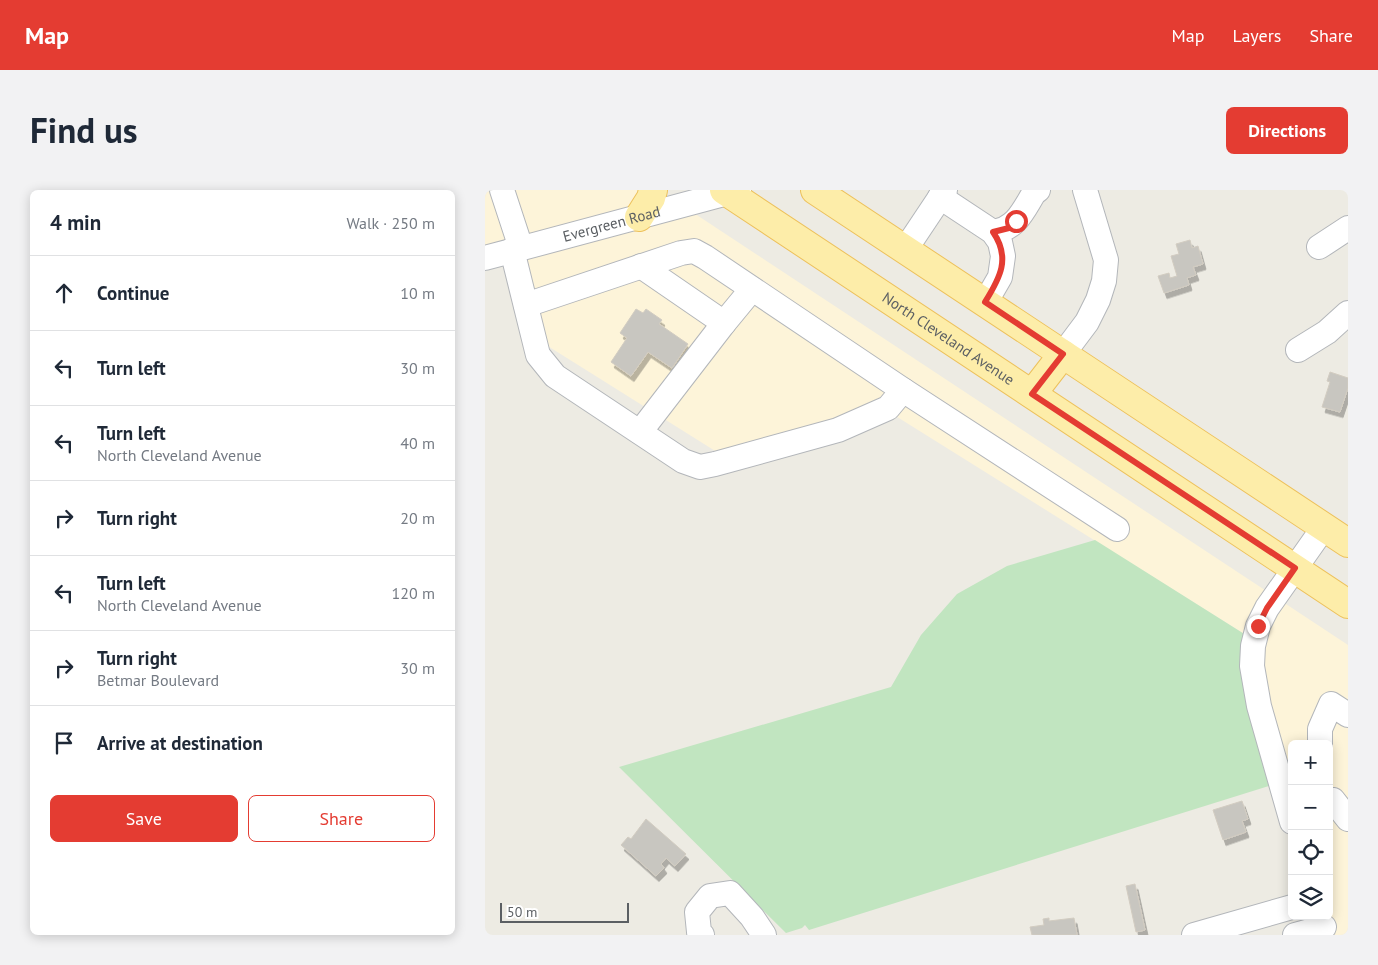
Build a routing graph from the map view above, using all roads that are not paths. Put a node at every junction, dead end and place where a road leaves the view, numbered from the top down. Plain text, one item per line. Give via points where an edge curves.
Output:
1 (503, 190) edge
2 (653, 190) edge
3 (815, 190) edge
4 (1038, 190) edge
5 (1085, 190) edge
6 (730, 191) edge
7 (943, 194) edge
8 (639, 217) junction
9 (1348, 228) edge
10 (993, 232) junction
11 (1319, 248) dead end
12 (517, 249) junction
13 (905, 250) junction
14 (485, 258) edge
15 (641, 266) junction
16 (752, 289) junction
17 (985, 302) junction
18 (525, 305) junction
19 (1348, 313) edge
20 (724, 323) junction
21 (1299, 350) dead end
22 (1063, 354) junction
23 (903, 390) junction
24 (1032, 394) junction
25 (640, 432) junction
26 (1324, 527) junction
27 (1117, 529) dead end
28 (1348, 543) edge
29 (1295, 568) junction
30 (1348, 604) edge
31 (1348, 715) edge
32 (1320, 740) edge
33 (1333, 799) edge
34 (1288, 803) edge
35 (1348, 819) edge
36 (1288, 908) edge
37 (1324, 926) edge
38 (703, 935) edge
39 (764, 935) edge
40 (1194, 935) edge
41 (1295, 935) edge

1 - 12 street
2 - 8 main road
3 - 13 main road
4 - 10 street via 1009,228
5 - 22 street via 1106,260 1104,281 1087,322
6 - 8 street, Evergreen Road
6 - 24 main road, North Cleveland Avenue
7 - 10 street
7 - 13 street
8 - 12 street, Evergreen Road
9 - 11 street
10 - 17 street via 1000,242 1003,256 1000,277
12 - 14 street, Evergreen Road
12 - 18 street
13 - 17 main road
15 - 16 street via 694,251
15 - 18 street
15 - 20 street
16 - 20 street
16 - 23 street
17 - 22 main road
18 - 25 street via 538,355 555,376
19 - 21 street via 1327,332
20 - 25 street
22 - 24 main road
22 - 26 main road
23 - 25 street via 888,408 838,430 700,466 683,461
23 - 27 street
24 - 29 main road, North Cleveland Avenue
26 - 28 main road
26 - 29 street
29 - 30 main road, North Cleveland Avenue
29 - 34 street via 1258,626 1252,660 1259,706
31 - 32 street via 1331,704 1320,729
33 - 35 street
36 - 40 street
37 - 41 street
38 - 39 street via 699,932 697,912 710,896 730,893

